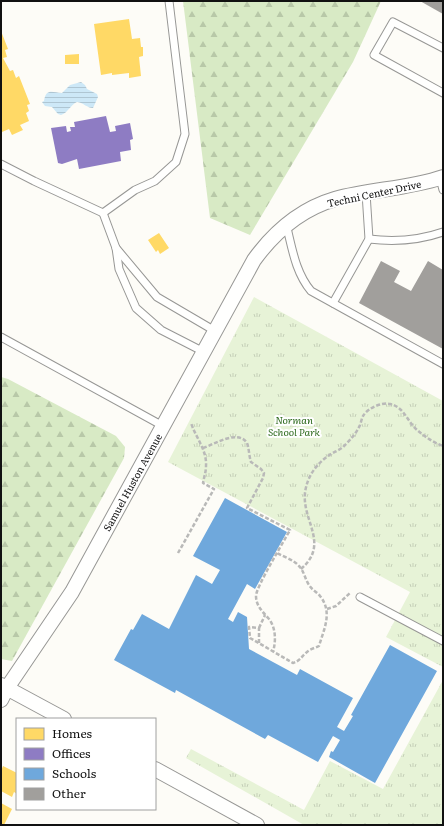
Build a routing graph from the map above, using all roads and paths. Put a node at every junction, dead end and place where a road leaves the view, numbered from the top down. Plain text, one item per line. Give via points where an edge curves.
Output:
1 (169, 1) edge
2 (443, 48) edge
3 (443, 93) edge
4 (1, 164) edge
5 (442, 181) edge
6 (366, 193) junction
7 (103, 213) junction
8 (286, 224) junction
9 (443, 232) edge
10 (369, 239) junction
11 (116, 248) junction
12 (254, 260) joint
13 (333, 303) junction
14 (215, 331) junction
15 (1, 337) edge
16 (204, 352) junction
17 (443, 364) edge
18 (191, 423) dead end
19 (163, 426) junction
20 (443, 446) edge
21 (203, 448) junction
22 (178, 553) dead end
23 (277, 553) junction
24 (301, 569) junction
25 (360, 597) joint
26 (328, 609) junction
27 (265, 615) junction
28 (259, 628) junction
29 (443, 641) edge
30 (259, 643) junction
31 (273, 652) junction
32 (3, 691) edge
33 (62, 718) edge
34 (156, 770) edge
35 (257, 825) edge

1 - 7 lane via 185,134 176,162 156,181 135,190
2 - 3 lane via 393,22 374,56
4 - 7 lane
5 - 6 street, Techni Center Drive
6 - 8 street, Techni Center Drive via 320,204
6 - 10 lane
7 - 11 lane
8 - 12 street, Techni Center Drive via 273,235
8 - 13 lane via 296,266 304,283 311,291
9 - 10 lane via 385,241
10 - 13 lane
11 - 14 lane via 156,297
11 - 16 lane via 119,268 136,308 161,330
12 - 14 street, Samuel Huston Avenue
13 - 17 lane
14 - 16 street, Samuel Huston Avenue
15 - 19 lane
16 - 19 street, Samuel Huston Avenue
18 - 21 path
19 - 32 street, Samuel Huston Avenue via 72,592
20 - 24 path via 417,430 397,406 388,403 378,405 364,415 353,436 344,446 322,460 307,481 304,494 314,544 306,565
21 - 22 path via 206,467 203,482 214,489
21 - 23 path via 232,436 244,439 248,444 251,462 261,469 264,478 247,508 290,530
23 - 24 path via 299,565
23 - 27 path via 256,595 259,607
24 - 26 path via 309,586 320,595
25 - 26 path via 350,593 336,606
25 - 29 lane
26 - 31 path via 320,646 306,652 301,659 293,663
27 - 28 path
27 - 31 path via 274,630 276,642
28 - 30 path
28 - 30 path via 249,627 250,638
30 - 31 path
32 - 33 street
34 - 35 street

